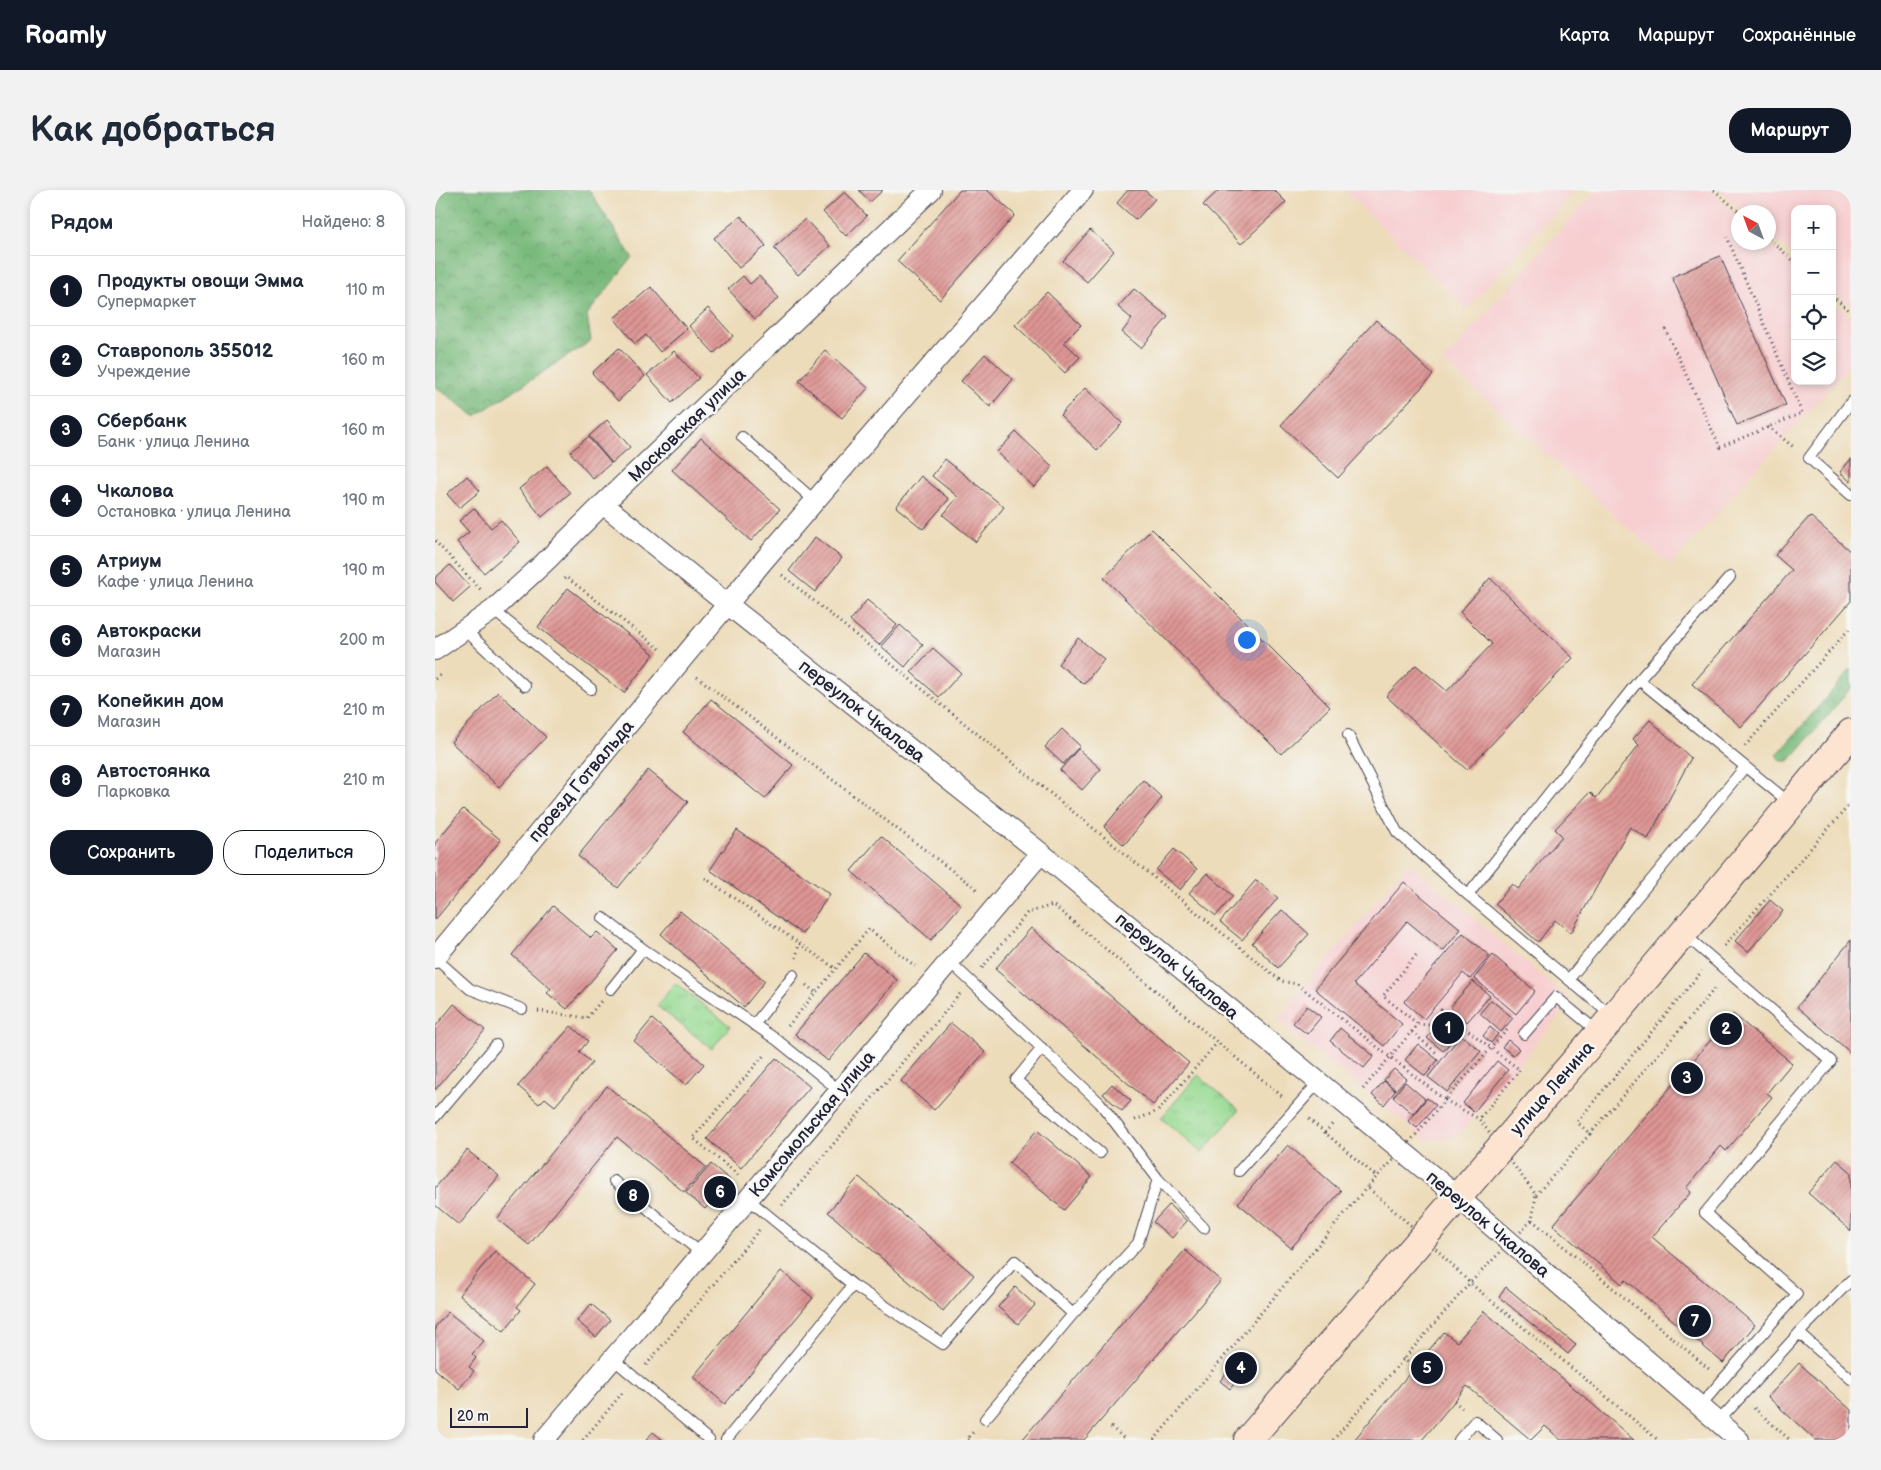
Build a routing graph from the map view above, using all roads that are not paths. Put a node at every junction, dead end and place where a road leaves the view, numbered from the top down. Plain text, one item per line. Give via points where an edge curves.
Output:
1 (931, 190) edge
2 (1083, 190) edge
3 (1851, 402) edge
4 (742, 437) dead end
5 (1851, 494) edge
6 (815, 501) junction
7 (603, 504) junction
8 (1729, 576) dead end
9 (488, 601) junction
10 (727, 604) junction
11 (465, 630) junction
12 (435, 650) edge
13 (1639, 680) junction
14 (525, 686) dead end
15 (591, 689) dead end
16 (1851, 733) edge
17 (1348, 735) dead end
18 (1745, 767) junction
19 (1791, 804) junction
20 (1041, 853) junction
21 (1468, 895) junction
22 (603, 918) dead end
23 (1683, 934) junction
24 (643, 949) junction
25 (435, 958) edge
26 (949, 961) junction
27 (793, 974) dead end
28 (1569, 979) junction
29 (611, 989) road end
30 (522, 1009) road end
31 (755, 1024) junction
32 (1606, 1025) junction
33 (1524, 1034) dead end
34 (496, 1045) dead end
35 (1042, 1048) junction
36 (1318, 1083) junction
37 (840, 1091) junction
38 (435, 1117) edge
39 (1100, 1153) dead end
40 (1239, 1170) dead end
41 (1158, 1179) junction
42 (614, 1181) dead end
43 (1458, 1197) junction
44 (748, 1199) junction
45 (1204, 1228) dead end
46 (702, 1254) junction
47 (1851, 1280) edge
48 (853, 1285) junction
49 (1073, 1314) junction
50 (1799, 1333) junction
51 (613, 1359) junction
52 (1851, 1379) edge
53 (1700, 1406) junction
54 (985, 1419) dead end
55 (1718, 1422) junction
56 (544, 1440) edge
57 (709, 1440) edge
58 (726, 1440) edge
59 (1248, 1440) edge
60 (1459, 1440) edge
61 (1497, 1440) edge
62 (1739, 1440) edge

1 - 7 street, Московская улица
2 - 6 street
3 - 5 lane via 1809,458
4 - 6 lane
6 - 10 street
7 - 9 street, Московская улица via 545,562
7 - 10 street, переулок Чкалова
8 - 13 lane
9 - 11 street, Московская улица
9 - 15 lane
10 - 20 street, переулок Чкалова
10 - 25 street, проезд Готвальда
11 - 12 street, Московская улица
11 - 14 lane
13 - 18 lane
13 - 21 lane
16 - 19 main road, улица Ленина
17 - 21 lane via 1397,832
18 - 19 lane
18 - 28 lane
19 - 23 main road, улица Ленина
20 - 26 street, Комсомольская улица
20 - 36 street, переулок Чкалова
21 - 28 lane
22 - 24 lane
23 - 32 main road, улица Ленина
23 - 53 lane via 1710,962 1831,1061 1705,1212 1797,1294
24 - 29 lane
24 - 31 lane
25 - 30 lane via 470,989
26 - 35 lane
26 - 37 street, Комсомольская улица
27 - 31 lane
28 - 32 lane
31 - 37 lane
32 - 33 lane via 1556,996
32 - 43 main road, улица Ленина
34 - 38 lane
35 - 39 lane via 1016,1080
35 - 41 lane via 1100,1103
36 - 40 lane
36 - 43 street, переулок Чкалова
37 - 44 street, Комсомольская улица
41 - 45 lane
41 - 49 lane via 1138,1243
42 - 46 lane
43 - 53 street, переулок Чкалова
43 - 59 main road, улица Ленина
44 - 46 street, Комсомольская улица
44 - 48 lane
46 - 51 street, Комсомольская улица
47 - 50 lane
48 - 49 lane via 943,1344 1015,1261
48 - 58 lane
49 - 54 lane
50 - 52 lane
50 - 55 lane
51 - 56 street, Комсомольская улица
51 - 57 lane
53 - 55 street, переулок Чкалова
55 - 62 street, переулок Чкалова
60 - 61 lane via 1475,1421

